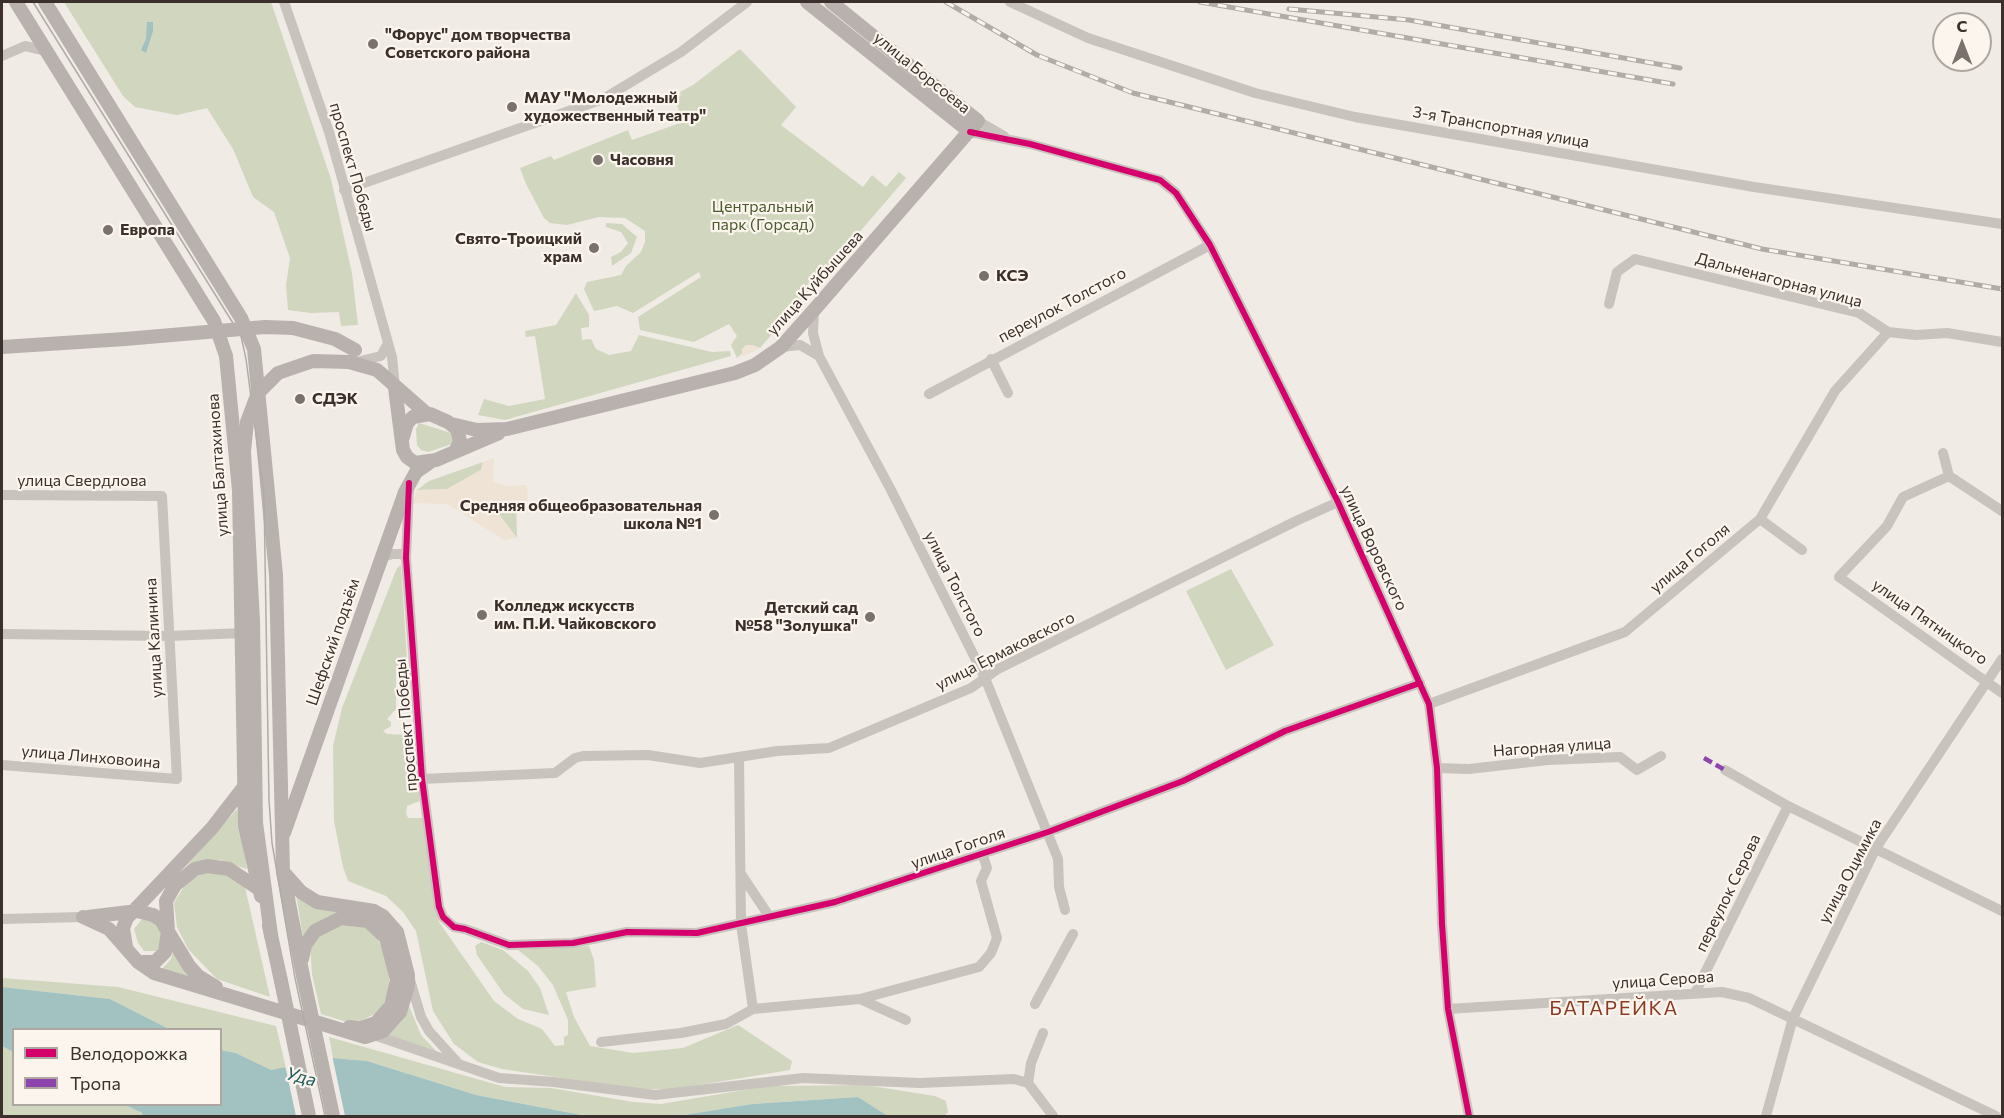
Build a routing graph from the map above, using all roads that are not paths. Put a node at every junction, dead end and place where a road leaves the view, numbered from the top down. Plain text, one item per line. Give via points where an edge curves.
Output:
1 (16, 2) edge
2 (45, 2) edge
3 (284, 2) edge
4 (747, 2) edge
5 (807, 2) edge
6 (831, 2) edge
7 (1010, 2) edge
8 (47, 51) junction
9 (2, 56) edge
10 (97, 84) junction
11 (77, 97) junction
12 (978, 121) junction
13 (970, 132) junction
14 (1012, 141) junction
15 (344, 190) junction
16 (2002, 224) edge
17 (1210, 245) junction
18 (1609, 304) dead end
19 (814, 310) junction
20 (1888, 332) junction
21 (388, 342) junction
22 (2002, 342) edge
23 (2, 347) edge
24 (781, 347) junction
25 (819, 356) junction
26 (365, 359) junction
27 (991, 359) junction
28 (395, 388) junction
29 (1008, 393) dead end
30 (929, 394) dead end
31 (426, 413) junction
32 (451, 424) junction
33 (507, 429) junction
34 (403, 437) junction
35 (456, 450) junction
36 (1943, 453) dead end
37 (429, 463) junction
38 (1949, 476) junction
39 (409, 483) junction
40 (2, 495) edge
41 (162, 496) joint
42 (1338, 502) junction
43 (2002, 511) edge
44 (1760, 519) junction
45 (1802, 550) dead end
46 (380, 558) junction
47 (406, 558) junction
48 (244, 633) junction
49 (2, 634) edge
50 (168, 636) junction
51 (2002, 659) edge
52 (985, 678) junction
53 (1987, 680) junction
54 (1420, 683) junction
55 (2002, 693) edge
56 (1429, 704) junction
57 (1661, 756) dead end
58 (739, 757) junction
59 (2, 765) edge
60 (1437, 768) junction
61 (1725, 770) dead end
62 (177, 779) joint
63 (422, 779) junction
64 (243, 788) junction
65 (1788, 806) junction
66 (1048, 832) junction
67 (281, 841) junction
68 (1876, 848) junction
69 (982, 853) junction
70 (283, 872) junction
71 (740, 872) junction
72 (259, 889) junction
73 (1065, 910) dead end
74 (2002, 911) edge
75 (131, 913) junction
76 (769, 916) junction
77 (83, 918) junction
78 (2, 919) edge
79 (741, 924) junction
80 (168, 931) junction
81 (1072, 934) dead end
82 (271, 935) junction
83 (484, 935) joint
84 (126, 947) junction
85 (138, 962) junction
86 (408, 975) junction
87 (303, 976) junction
88 (1695, 993) junction
89 (860, 999) junction
90 (1035, 1004) dead end
91 (753, 1009) junction
92 (1449, 1009) junction
93 (1793, 1018) junction
94 (906, 1020) dead end
95 (1043, 1033) dead end
96 (364, 1034) junction
97 (601, 1042) dead end
98 (461, 1065) junction
99 (1028, 1083) junction
100 (309, 1116) edge
101 (333, 1116) edge
102 (1053, 1116) edge
103 (1469, 1116) edge
104 (1766, 1116) edge
105 (1996, 1116) edge

1 - 8 main road, улица Балтахинова
2 - 10 main road
3 - 15 street, проспект Победы via 329,132
4 - 15 street via 681,52 603,99
5 - 13 main road, улица Борсоева
6 - 12 main road, улица Борсоева
7 - 16 street, 3-я Транспортная улица via 1088,38 1255,93 1355,117 1754,187
8 - 9 street via 25,46
8 - 11 main road, улица Балтахинова
10 - 11 main road
10 - 67 main road via 241,318 254,349 276,575
11 - 48 main road, улица Балтахинова via 211,315 221,338 239,490
12 - 13 main road, улица Борсоева
12 - 14 street
13 - 14 street
13 - 19 main road, улица Куйбышева
14 - 17 street, улица Воровского via 1160,180 1176,193
15 - 21 street, проспект Победы
17 - 27 street, переулок Толстого
17 - 42 street, улица Воровского
18 - 20 street, Дальненагорная улица via 1617,272 1635,259 1859,313
19 - 24 main road, улица Куйбышева
19 - 25 street, улица Толстого via 813,333
20 - 22 street, Дальненагорная улица via 1947,333
20 - 44 street, улица Гоголя via 1835,391
21 - 26 street via 385,351
21 - 28 street, проспект Победы
23 - 26 main road, улица Куйбышева, bridge via 265,327 293,328 334,339
24 - 25 street via 800,345
24 - 33 main road, улица Куйбышева via 735,373
25 - 52 street, улица Толстого
26 - 28 main road, улица Куйбышева
26 - 82 main road, bridge via 313,361 278,374 253,401 247,422 244,451 254,621 256,823
27 - 29 street
27 - 30 street, переулок Толстого
28 - 31 main road, улица Куйбышева
28 - 34 main road
31 - 32 main road, улица Куйбышева
31 - 34 main road via 410,420
32 - 33 main road, улица Куйбышева via 477,430
32 - 35 main road via 460,436
33 - 35 main road, улица Куйбышева
34 - 37 main road via 407,457 415,463
35 - 37 main road, улица Куйбышева
36 - 38 street
37 - 39 main road, Шефский подъём
38 - 43 street
38 - 53 street, улица Пятницкого via 1904,497 1887,526 1839,577
39 - 46 main road, Шефский подъём
39 - 47 street, проспект Победы
40 - 41 street, улица Свердлова
41 - 50 street, улица Калинина
42 - 52 street, улица Ермаковского
42 - 54 street, улица Воровского
44 - 45 street
44 - 56 street, улица Гоголя via 1625,632
46 - 47 street via 392,554
46 - 67 main road, Шефский подъём
47 - 63 street, проспект Победы
48 - 50 street
48 - 64 main road, улица Балтахинова
49 - 50 street
50 - 62 street, улица Калинина
51 - 53 street, улица Оцимика
52 - 58 street, улица Ермаковского via 971,688 829,748
52 - 66 street, улица Толстого
53 - 55 street, улица Пятницкого
53 - 68 street, улица Оцимика
54 - 56 street, улица Воровского
54 - 66 street, улица Гоголя via 1286,731 1183,781
56 - 60 street, улица Воровского
57 - 60 street, Нагорная улица via 1637,770 1620,757
58 - 63 street, улица Ермаковского via 700,764 648,755 583,756 555,773
58 - 71 street
59 - 62 street, улица Линховоина
60 - 92 street, улица Воровского
61 - 65 street
63 - 83 street, проспект Победы via 443,917 454,927
64 - 72 main road, улица Балтахинова via 245,826
64 - 75 main road via 212,828
65 - 68 street
65 - 88 street, переулок Серова
66 - 69 street, улица Гоголя
66 - 73 street, улица Толстого via 1058,859
67 - 70 main road
68 - 74 street
68 - 93 street, улица Оцимика
69 - 76 street, улица Гоголя via 835,902
69 - 89 street via 987,868 981,881 997,938 991,953 979,967
70 - 86 main road via 301,892 317,902 366,908 383,916 397,932
70 - 87 main road
71 - 76 street
71 - 79 street
72 - 80 main road via 229,869 195,869 169,893 165,909
72 - 82 main road, улица Балтахинова
75 - 77 main road
75 - 80 main road via 153,915
75 - 84 main road via 123,928
76 - 79 street, улица Гоголя
77 - 78 street
77 - 84 main road via 108,929
79 - 83 street, улица Гоголя via 697,933 627,932 536,946 509,945
79 - 91 street
80 - 85 main road via 165,952 159,959
80 - 96 main road via 189,966 211,985
81 - 90 street
82 - 100 main road, улица Балтахинова, bridge
84 - 85 main road
85 - 96 main road via 154,973
86 - 96 main road via 400,1012 390,1025
86 - 98 street via 429,1031
87 - 96 main road via 305,945 322,925 350,917 368,921 381,932 396,970 394,997 386,1013
87 - 101 main road, bridge
88 - 92 street, улица Серова
88 - 93 street, улица Серова via 1722,992 1749,998
89 - 91 street
89 - 94 street
91 - 97 street via 726,1024
92 - 103 street, улица Воровского
93 - 104 street, улица Оцимика
93 - 105 street, улица Серова
95 - 99 street
96 - 98 street
98 - 99 street via 499,1078 655,1095 803,1078 920,1083 1014,1079
99 - 102 street

